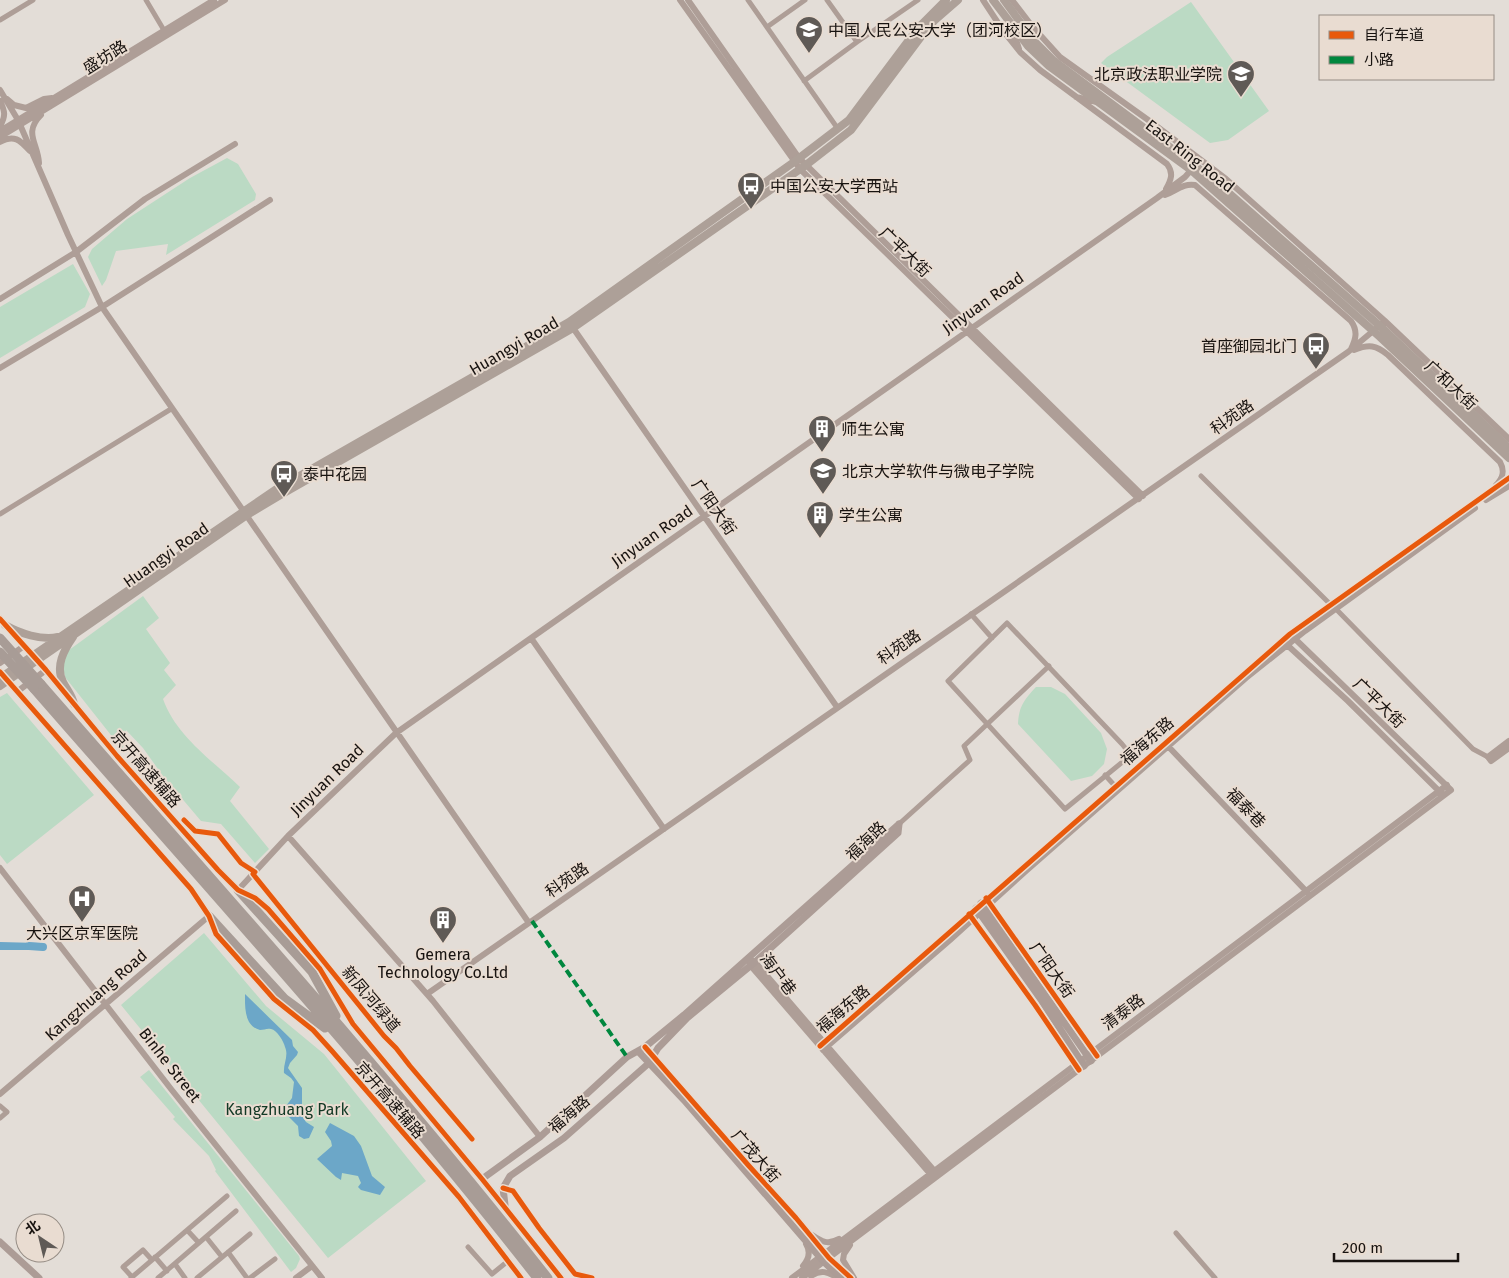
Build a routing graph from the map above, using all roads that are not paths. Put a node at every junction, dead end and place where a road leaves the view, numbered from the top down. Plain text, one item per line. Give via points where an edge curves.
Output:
1 (33, 0) edge
2 (146, 0) edge
3 (214, 0) edge
4 (225, 0) edge
5 (680, 0) edge
6 (688, 0) edge
7 (748, 0) edge
8 (804, 0) edge
9 (827, 0) edge
10 (918, 0) edge
11 (946, 0) edge
12 (958, 0) edge
13 (983, 0) edge
14 (993, 0) edge
15 (1004, 0) edge
16 (1012, 0) edge
17 (0, 20) edge
18 (1012, 25) junction
19 (767, 27) junction
20 (166, 33) junction
21 (857, 42) junction
22 (1020, 52) junction
23 (1061, 66) junction
24 (1080, 71) junction
25 (804, 81) junction
26 (1, 92) edge
27 (1072, 96) junction
28 (56, 97) junction
29 (0, 101) edge
30 (1097, 102) junction
31 (48, 109) junction
32 (1135, 111) junction
33 (1112, 113) junction
34 (20, 122) junction
35 (0, 126) edge
36 (838, 129) junction
37 (0, 131) edge
38 (1154, 134) junction
39 (1128, 136) junction
40 (0, 138) edge
41 (0, 142) edge
42 (235, 144) dead end
43 (35, 157) junction
44 (796, 160) junction
45 (1196, 165) junction
46 (39, 167) junction
47 (803, 167) junction
48 (1195, 186) junction
49 (1214, 191) junction
50 (1165, 192) junction
51 (1157, 198) junction
52 (270, 200) dead end
53 (1265, 214) junction
54 (1276, 233) junction
55 (1295, 250) junction
56 (76, 252) junction
57 (1317, 261) junction
58 (1295, 273) junction
59 (1316, 281) junction
60 (1327, 290) junction
61 (0, 300) edge
62 (102, 307) junction
63 (1337, 309) junction
64 (571, 325) junction
65 (1380, 326) junction
66 (969, 330) junction
67 (1379, 347) junction
68 (1348, 352) junction
69 (1396, 352) junction
70 (0, 368) edge
71 (171, 409) junction
72 (1466, 418) junction
73 (1509, 439) edge
74 (1479, 442) junction
75 (1509, 448) edge
76 (1509, 458) edge
77 (1201, 476) dead end
78 (1509, 478) edge
79 (1509, 485) edge
80 (1141, 497) junction
81 (1484, 498) junction
82 (245, 512) junction
83 (0, 514) edge
84 (704, 516) junction
85 (1334, 606) junction
86 (971, 614) junction
87 (2, 622) edge
88 (76, 633) junction
89 (60, 636) junction
90 (1292, 637) junction
91 (0, 638) edge
92 (531, 638) junction
93 (992, 638) junction
94 (1285, 643) junction
95 (24, 646) junction
96 (0, 652) edge
97 (35, 658) junction
98 (0, 663) edge
99 (1049, 666) junction
100 (46, 670) junction
101 (3, 677) edge
102 (0, 686) edge
103 (38, 687) junction
104 (18, 692) junction
105 (74, 704) junction
106 (837, 707) junction
107 (986, 724) junction
108 (396, 733) junction
109 (1509, 741) edge
110 (1166, 744) junction
111 (1509, 748) edge
112 (1488, 757) junction
113 (1105, 775) junction
114 (1115, 786) junction
115 (1449, 788) joint
116 (1442, 794) junction
117 (899, 824) joint
118 (664, 829) junction
119 (288, 836) junction
120 (0, 868) edge
121 (238, 890) junction
122 (1307, 892) junction
123 (980, 908) junction
124 (209, 916) junction
125 (529, 923) junction
126 (751, 961) junction
127 (427, 994) junction
128 (106, 1005) junction
129 (342, 1036) junction
130 (824, 1046) junction
131 (645, 1047) junction
132 (638, 1051) junction
133 (654, 1056) junction
134 (1086, 1061) junction
135 (649, 1063) junction
136 (0, 1094) edge
137 (0, 1106) edge
138 (0, 1118) edge
139 (540, 1137) junction
140 (934, 1175) junction
141 (482, 1179) junction
142 (228, 1196) dead end
143 (506, 1208) junction
144 (236, 1211) dead end
145 (187, 1230) junction
146 (797, 1230) junction
147 (807, 1231) junction
148 (854, 1232) junction
149 (1176, 1233) dead end
150 (250, 1234) dead end
151 (206, 1237) junction
152 (853, 1241) junction
153 (0, 1242) edge
154 (199, 1243) junction
155 (468, 1247) dead end
156 (0, 1248) edge
157 (228, 1252) junction
158 (222, 1257) junction
159 (825, 1258) junction
160 (154, 1259) junction
161 (275, 1259) dead end
162 (508, 1261) junction
163 (175, 1264) junction
164 (312, 1266) junction
165 (167, 1271) junction
166 (132, 1277) edge
167 (797, 1277) edge
168 (32, 1278) edge
169 (39, 1278) edge
170 (158, 1278) edge
171 (185, 1278) edge
172 (197, 1278) edge
173 (248, 1278) edge
174 (296, 1278) edge
175 (322, 1278) edge
176 (521, 1278) edge
177 (537, 1278) edge
178 (548, 1278) edge
179 (561, 1278) edge
180 (808, 1278) edge
181 (840, 1278) edge
182 (852, 1278) edge
183 (1215, 1278) edge

1 - 17 street
2 - 20 street
3 - 20 street, 盛坊路
4 - 20 street, 盛坊路
5 - 44 street, 广平大街
6 - 44 street, 广平大街
7 - 19 street
8 - 19 street
9 - 21 street
10 - 21 street
11 - 36 main road, Huangyi Road via 918,28 860,107
12 - 47 main road, Huangyi Road via 923,34 851,130
13 - 22 street
14 - 18 main road, East Ring Road
15 - 23 main road, East Ring Road via 1034,41
16 - 24 street via 1045,43
18 - 22 street
18 - 30 main road, East Ring Road via 1049,66
19 - 25 street
20 - 28 street, 盛坊路
20 - 31 street, 盛坊路
21 - 25 street
22 - 27 street
23 - 24 street
23 - 38 main road, East Ring Road
24 - 32 street
25 - 36 street
26 - 28 street via 14,104 26,108
26 - 34 street
27 - 30 street
27 - 39 street
28 - 34 street, 盛坊路
29 - 35 street via 5,112
30 - 33 main road, East Ring Road
31 - 34 street, 盛坊路
31 - 46 street via 38,118 31,133
32 - 38 street
32 - 45 street
33 - 39 street
33 - 45 main road, East Ring Road
34 - 37 street, 盛坊路
34 - 40 street, 盛坊路
34 - 43 street
36 - 44 main road, Huangyi Road
38 - 45 main road, East Ring Road
39 - 50 street via 1172,169
41 - 43 street via 16,138
42 - 56 street via 145,198
43 - 46 street
44 - 47 street, 广平大街
44 - 64 main road, Huangyi Road
45 - 49 main road, East Ring Road
45 - 50 street, Jinyuan Road
45 - 53 street via 1226,179
45 - 54 main road, East Ring Road
46 - 56 street
47 - 64 main road, Huangyi Road
47 - 66 street, 广平大街
48 - 49 street
48 - 51 street via 1181,186
48 - 58 street
49 - 59 main road, East Ring Road
50 - 51 street, Jinyuan Road
51 - 66 street, Jinyuan Road
52 - 62 street
53 - 54 street
53 - 57 street
54 - 55 main road, East Ring Road
55 - 57 street
55 - 65 main road, East Ring Road
56 - 61 street
56 - 62 street
57 - 65 street
58 - 59 street
58 - 63 street
59 - 60 main road, East Ring Road
60 - 63 street
60 - 65 main road, East Ring Road
62 - 70 street
62 - 71 street
63 - 68 street via 1355,327 1355,340
64 - 82 main road, Huangyi Road via 282,494
64 - 84 street, 广阳大街
65 - 68 street, 科苑路
65 - 69 main road, 广和大街
65 - 73 street
65 - 75 main road, 广和大街
66 - 80 street, 广平大街
66 - 84 street, Jinyuan Road
67 - 68 street via 1369,346
67 - 69 street
67 - 74 street
68 - 80 street, 科苑路
69 - 72 main road, 广和大街
71 - 82 street
71 - 83 street
72 - 74 street
72 - 76 main road, 广和大街
74 - 81 street via 1503,467 1500,480
77 - 85 street
78 - 81 street, 福海东路
79 - 81 street, 福海东路
80 - 86 street, 科苑路
81 - 85 street, 福海东路
82 - 88 main road, Huangyi Road
82 - 89 main road, Huangyi Road
82 - 108 street
84 - 92 street, Jinyuan Road
84 - 106 street, 广阳大街
85 - 90 street, 福海东路
85 - 112 street via 1474,749
86 - 93 street
86 - 106 street, 科苑路
87 - 89 main road via 13,629 42,637
87 - 95 main road, 京开高速辅路
88 - 97 main road, Huangyi Road
88 - 105 main road via 63,652 60,667 62,680
89 - 97 main road, Huangyi Road
90 - 94 street, 福海东路
90 - 115 street, 广平大街
91 - 103 highway, bridge
92 - 108 street, Jinyuan Road
92 - 118 street
93 - 99 street via 1007,623
93 - 107 street via 948,681
94 - 110 street, 福海东路
94 - 116 street, 广平大街
95 - 97 main road, 京开高速辅路
95 - 98 street
96 - 103 highway, bridge
97 - 100 main road, 京开高速辅路
97 - 101 main road
99 - 107 street
99 - 113 street via 1130,755
100 - 104 street
100 - 105 main road, 京开高速辅路
101 - 102 main road
101 - 104 main road, 京开高速辅路
103 - 129 highway
104 - 124 main road, 京开高速辅路 via 191,889
105 - 121 main road, 京开高速辅路
106 - 118 street, 科苑路
107 - 113 street via 1065,810
107 - 117 street via 964,746 970,760
108 - 119 street, Jinyuan Road
108 - 125 street
109 - 112 street
110 - 114 street, 福海东路
110 - 122 street, 福泰巷
110 - 123 street, 福海东路
111 - 112 street via 1491,761
113 - 114 street
114 - 123 street, 福海东路
115 - 116 street, 清泰路
116 - 122 street, 清泰路
116 - 134 street, 清泰路
117 - 126 main road, 福海路
118 - 125 street, 科苑路
119 - 121 street, Jinyuan Road
119 - 127 street
120 - 128 street, Binhe Street
121 - 129 highway via 312,972
121 - 141 main road, 京开高速辅路 via 256,898 268,909 320,969 353,1024
122 - 134 street, 清泰路
123 - 130 street, 福海东路
123 - 134 main road, 广阳大街
124 - 128 street, Kangzhuang Road
124 - 129 highway via 285,999
124 - 162 main road, 京开高速辅路 via 221,940 274,999 313,1030 332,1051
125 - 127 street, 科苑路
126 - 130 street, 海户巷
126 - 131 main road, 福海路
126 - 133 main road, 福海路 via 687,1018
127 - 139 street
128 - 136 street, Kangzhuang Road
128 - 164 street, Binhe Street
129 - 177 highway
129 - 178 highway via 475,1185
130 - 140 street, 海户巷
131 - 132 main road, 福海路
131 - 133 main road, 广茂大街
132 - 135 main road, 广茂大街
132 - 139 main road, 福海路 via 627,1057
133 - 135 main road, 福海路
133 - 147 main road, 广茂大街
134 - 140 street, 清泰路
135 - 143 main road, 福海路 via 564,1138 510,1176 503,1188
135 - 146 main road, 广茂大街
137 - 138 street via 7,1112
139 - 141 main road, 福海路
140 - 148 street, 清泰路
140 - 152 street, 清泰路
141 - 143 main road, 京开高速辅路
142 - 145 street
143 - 179 main road, 京开高速辅路
144 - 151 street
145 - 154 street
145 - 160 street
146 - 159 main road, 广茂大街
146 - 167 street via 809,1249 806,1263
147 - 148 street via 827,1243
147 - 159 main road, 广茂大街
148 - 159 street, 清泰路
149 - 183 street
150 - 157 street
151 - 154 street
151 - 158 street
152 - 159 street, 清泰路
152 - 182 street via 843,1260
153 - 169 main road
154 - 163 street
155 - 162 street via 492,1274
156 - 168 main road
157 - 158 street
157 - 173 street
158 - 172 street
159 - 167 street, 清泰路
159 - 181 main road, 广茂大街
159 - 182 main road, 广茂大街
160 - 165 street
160 - 166 street
160 - 166 street via 143,1250 123,1266
161 - 173 street
162 - 176 main road, 京开高速辅路
163 - 165 street
163 - 171 street
164 - 174 street
164 - 175 street, Binhe Street
165 - 170 street
180 - 181 street via 820,1271

